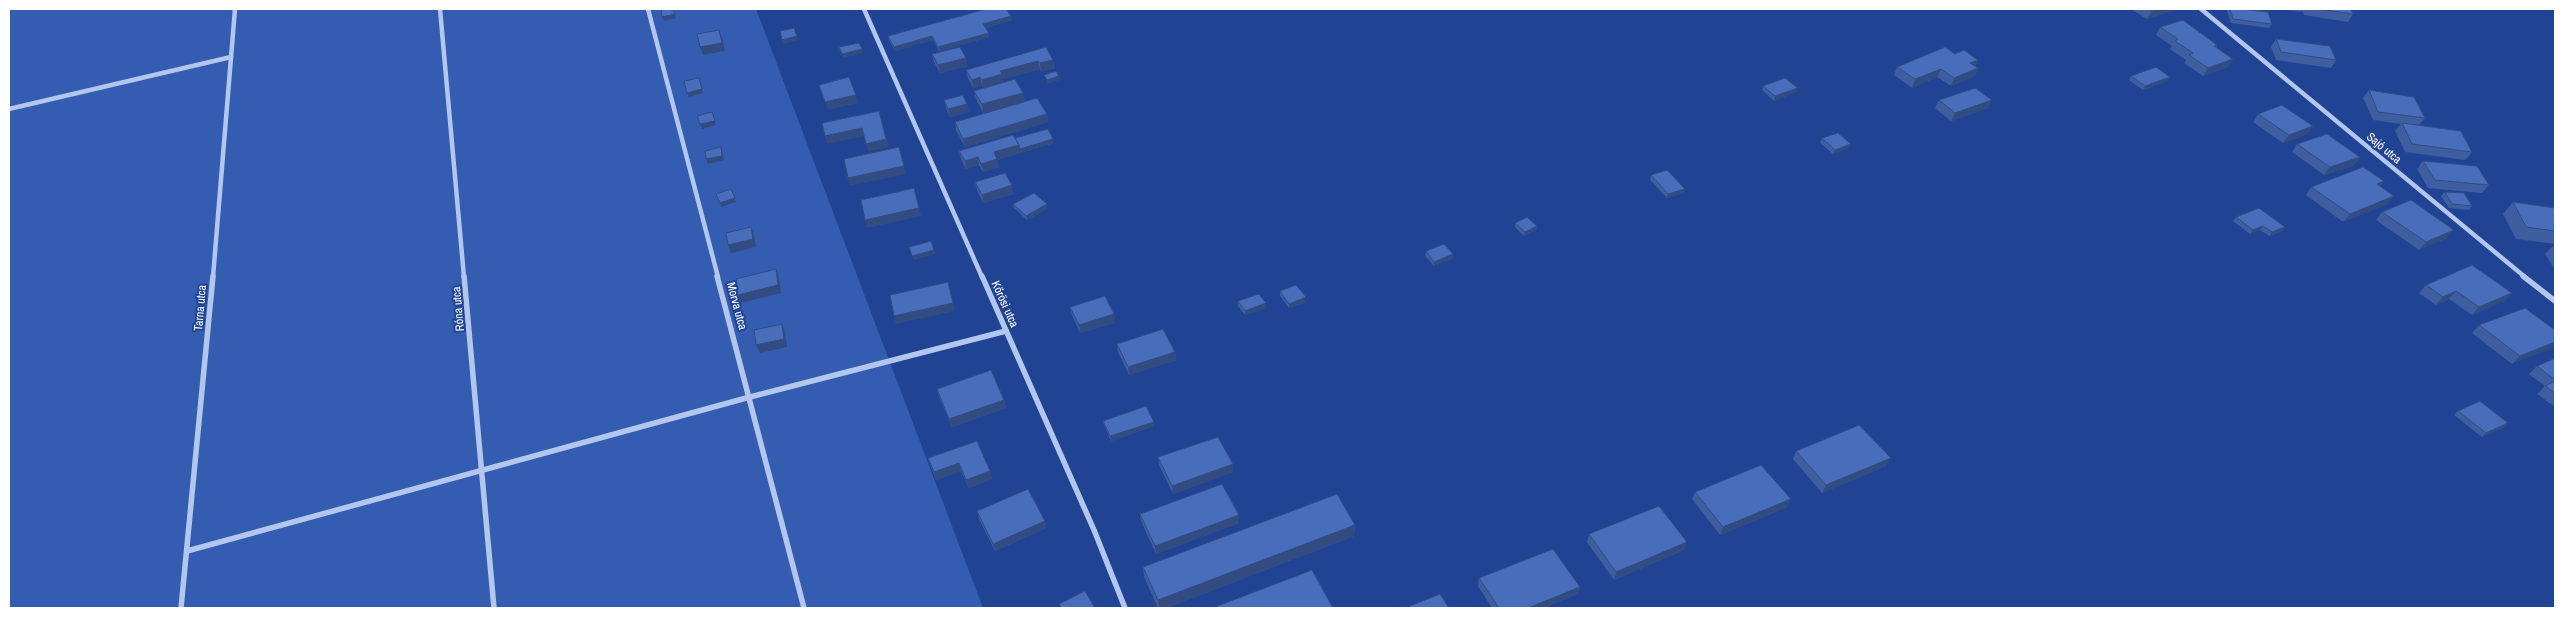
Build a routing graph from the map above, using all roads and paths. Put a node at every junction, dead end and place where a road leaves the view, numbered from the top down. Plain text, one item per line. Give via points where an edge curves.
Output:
1 (235, 9) edge
2 (440, 9) edge
3 (648, 9) edge
4 (864, 9) edge
5 (2202, 9) edge
6 (231, 57) junction
7 (9, 109) edge
8 (2555, 301) edge
9 (1006, 330) junction
10 (750, 397) junction
11 (483, 469) junction
12 (187, 551) junction
13 (181, 608) edge
14 (494, 608) edge
15 (804, 608) edge
16 (1125, 608) edge

1 - 6 street, Tarna utca
2 - 11 street, Róna utca
3 - 10 street, Morva utca
4 - 9 street, Kőrösi utca
5 - 8 street, Sajó utca
6 - 7 street
6 - 12 street, Tarna utca
9 - 10 street
9 - 16 street, Kőrösi utca
10 - 11 street
10 - 15 street, Morva utca
11 - 12 street
11 - 14 street, Róna utca
12 - 13 street, Tarna utca

